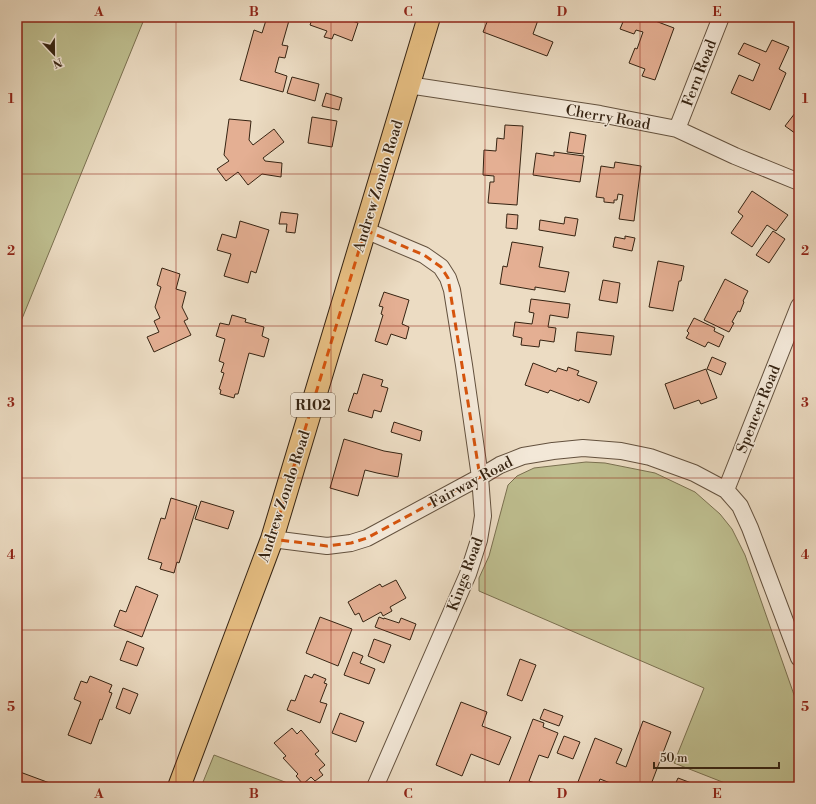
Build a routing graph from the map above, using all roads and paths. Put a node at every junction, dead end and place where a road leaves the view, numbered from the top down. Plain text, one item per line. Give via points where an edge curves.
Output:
1 (429, 17) edge
2 (721, 17) edge
3 (408, 85) junction
4 (677, 130) junction
5 (799, 182) edge
6 (365, 230) junction
7 (799, 306) edge
8 (480, 477) junction
9 (726, 490) junction
10 (272, 539) junction
11 (799, 658) edge
12 (179, 787) edge
13 (375, 787) edge

1 - 3 main road, Andrew Zondo Road / R102
2 - 4 street, Fern Road
3 - 4 street, Cherry Road via 600,114
3 - 6 main road, Andrew Zondo Road / R102
4 - 5 street, Cherry Road
6 - 8 street, Kings Road via 424,255 441,267 448,278 452,290
6 - 10 main road, Andrew Zondo Road / R102
7 - 9 street, Spencer Road
8 - 9 street, Fairway Road via 500,465 523,456 583,448 621,451 650,457 694,473
8 - 10 street, Fairway Road via 367,538 351,543 327,546
8 - 13 street, Kings Road via 483,516 479,540 468,574
9 - 11 street, Fairway Road via 740,506 750,528
10 - 12 main road, Andrew Zondo Road / R102

